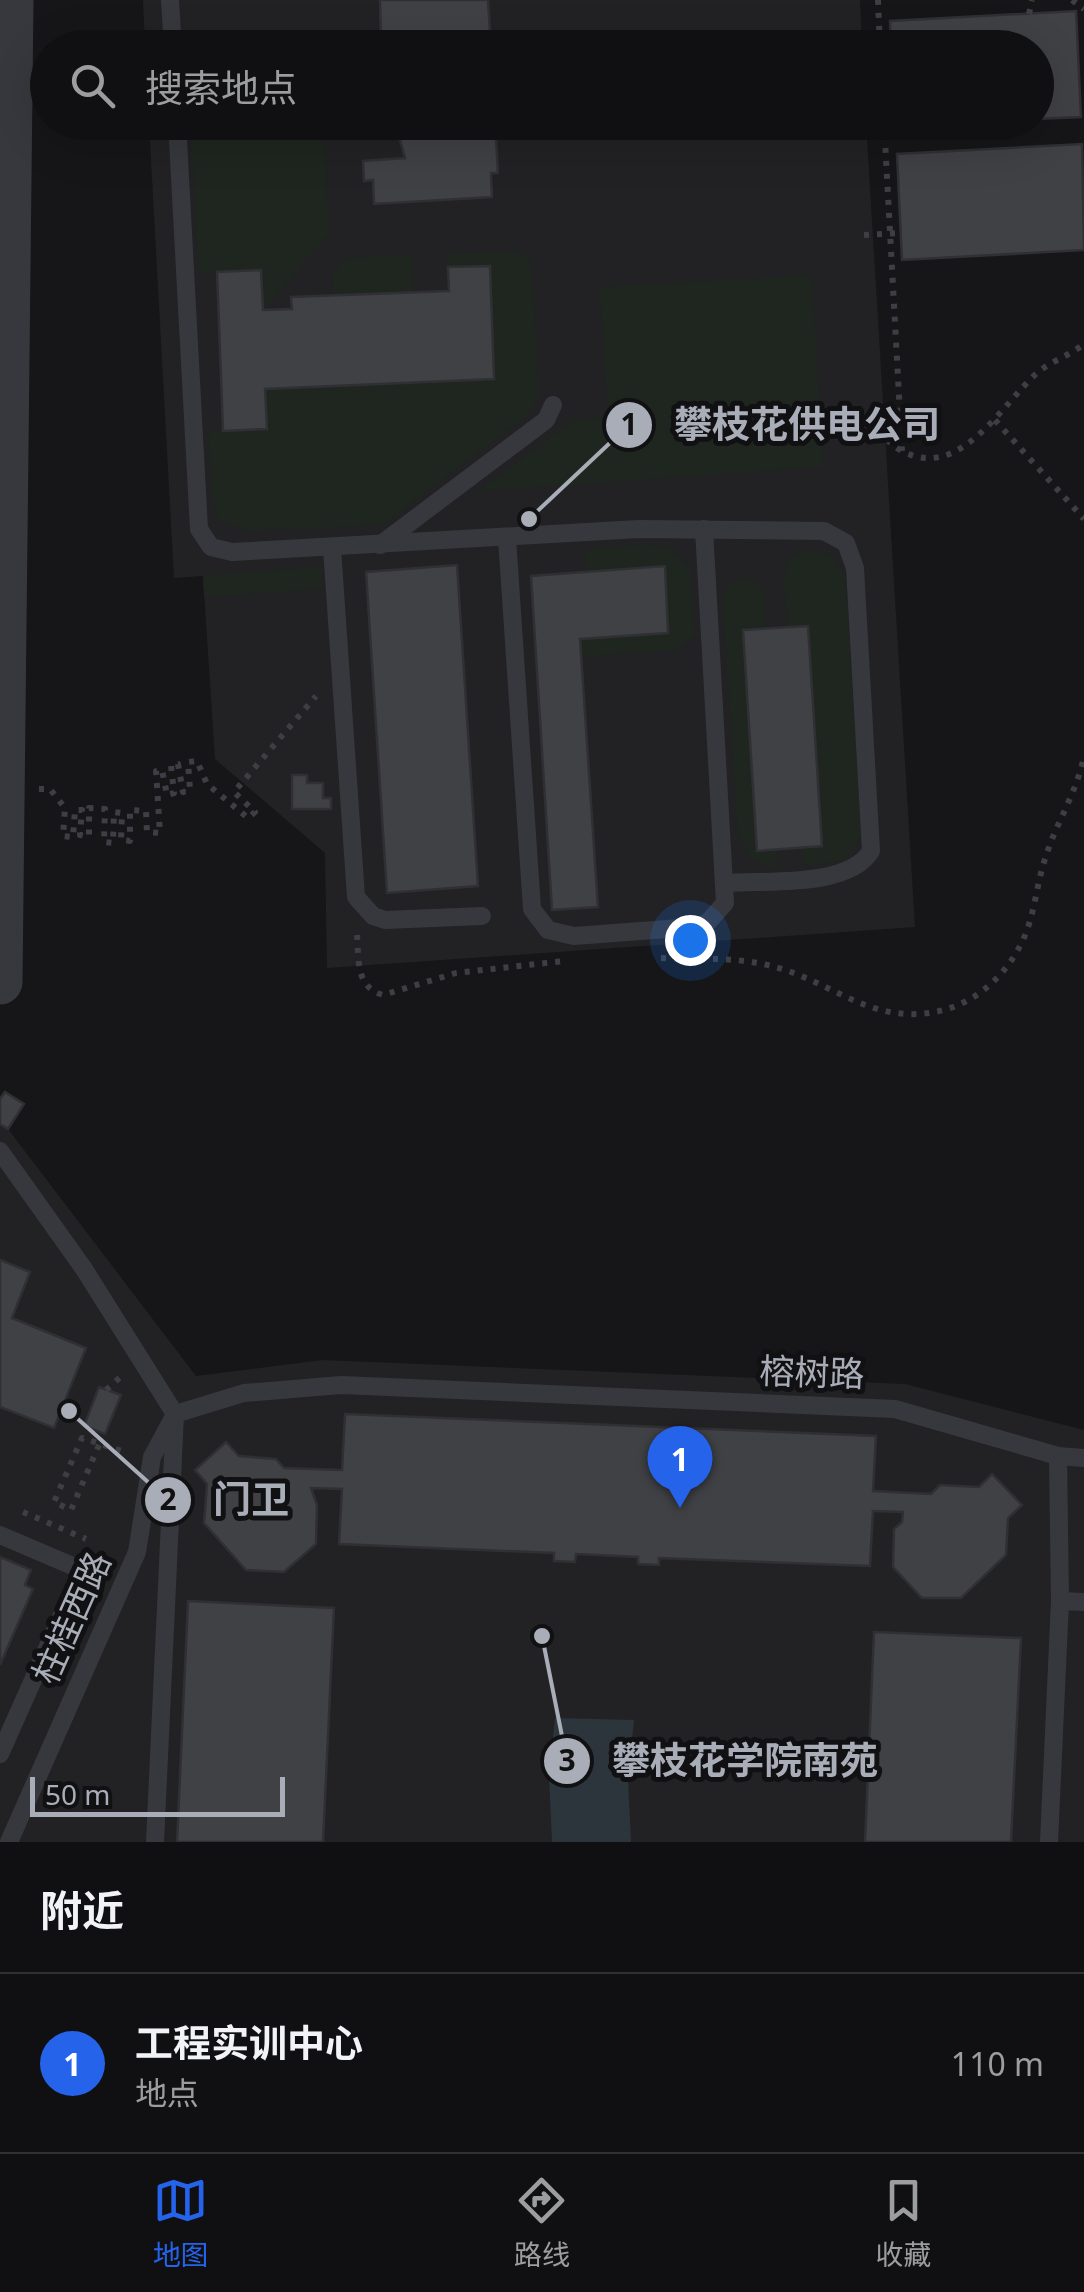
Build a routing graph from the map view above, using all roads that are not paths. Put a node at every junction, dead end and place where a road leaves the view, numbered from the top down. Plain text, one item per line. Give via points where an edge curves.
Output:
1 (12, 0) edge
2 (170, 0) edge
3 (172, 30) edge
4 (177, 140) edge
5 (553, 405) dead end
6 (704, 530) junction
7 (507, 538) junction
8 (380, 546) junction
9 (332, 548) junction
10 (726, 883) junction
11 (482, 916) dead end
12 (0, 982) edge
13 (0, 1151) edge
14 (175, 1414) junction
15 (1058, 1456) junction
16 (1084, 1458) edge
17 (0, 1535) edge
18 (1060, 1601) junction
19 (1084, 1602) edge
20 (0, 1754) edge
21 (9, 1842) edge
22 (155, 1842) edge
23 (1049, 1842) edge

1 - 12 street
2 - 3 lane
4 - 9 lane via 199,529 211,546 232,552
5 - 8 lane via 546,420
6 - 7 lane
6 - 10 lane
6 - 10 lane via 824,530 846,543 856,568 873,837 864,862 840,875
7 - 8 lane
7 - 10 lane via 530,898 538,920 548,930 574,936 694,928 717,914
8 - 9 lane
9 - 11 lane via 354,884 363,908 385,920
13 - 14 lane
14 - 15 lane, 榕树路 via 244,1394 341,1385 876,1408
14 - 21 lane, 柱桂西路 via 152,1457 137,1552
14 - 22 lane
15 - 16 lane, 榕树路
15 - 18 lane
17 - 20 lane via 82,1570
18 - 19 lane
18 - 23 lane

